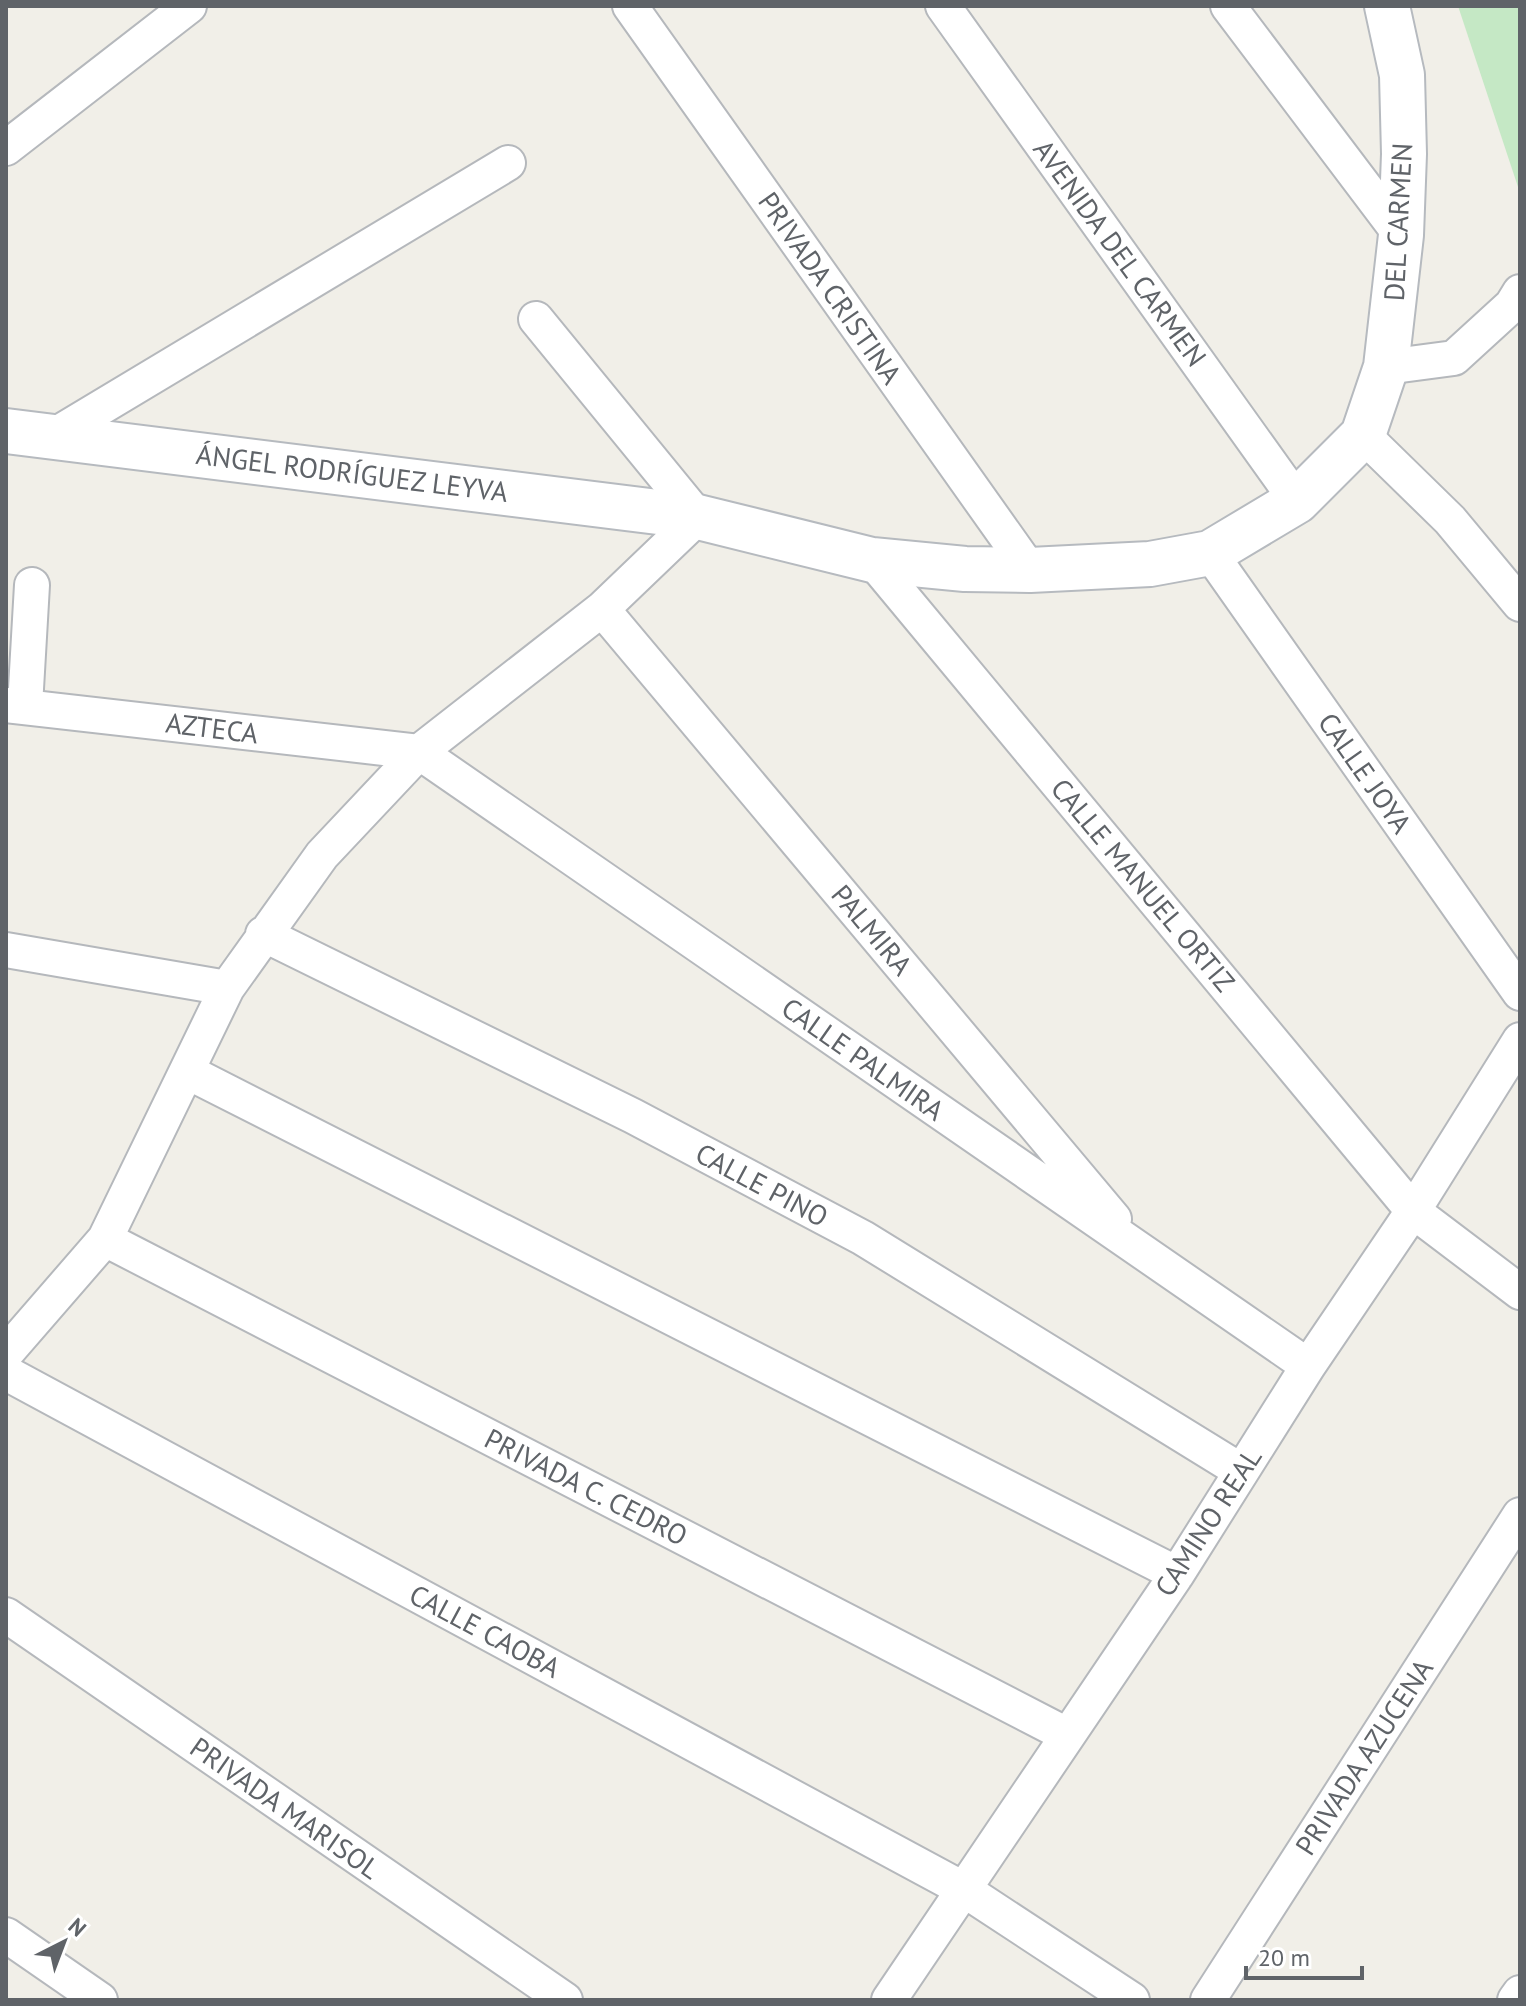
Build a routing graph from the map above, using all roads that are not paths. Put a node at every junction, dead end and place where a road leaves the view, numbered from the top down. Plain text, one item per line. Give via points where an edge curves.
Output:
1 (189, 6) edge
2 (630, 6) edge
3 (943, 6) edge
4 (1228, 6) edge
5 (1387, 6) edge
6 (6, 148) edge
7 (508, 163) dead end
8 (1401, 235) junction
9 (1517, 302) edge
10 (536, 319) dead end
11 (1386, 367) junction
12 (6, 431) edge
13 (55, 435) junction
14 (1363, 435) junction
15 (1297, 501) junction
16 (698, 517) junction
17 (1210, 553) junction
18 (872, 560) junction
19 (1030, 570) junction
20 (32, 585) dead end
21 (1520, 604) edge
22 (602, 609) junction
23 (16, 706) edge
24 (419, 752) junction
25 (263, 934) junction
26 (6, 950) edge
27 (227, 988) junction
28 (1520, 993) edge
29 (1520, 1040) edge
30 (188, 1072) junction
31 (1413, 1211) junction
32 (105, 1239) junction
33 (1141, 1251) junction
34 (1520, 1292) edge
35 (6, 1353) edge
36 (1308, 1366) junction
37 (6, 1373) edge
38 (1241, 1471) junction
39 (1520, 1515) edge
40 (1177, 1574) junction
41 (6, 1615) edge
42 (1067, 1735) junction
43 (963, 1889) junction
44 (7, 1937) edge
45 (1520, 1993) edge
46 (100, 2000) edge
47 (565, 2000) edge
48 (889, 2000) edge
49 (1132, 2000) edge
50 (1208, 2000) edge
51 (1515, 2000) edge

1 - 6 street
2 - 19 street, PRIVADA CRISTINA
3 - 15 street, AVENIDA DEL CARMEN
4 - 8 street
5 - 8 street, DEL CARMEN via 1402,75
7 - 13 street
8 - 11 street, DEL CARMEN
9 - 11 street via 1454,358
10 - 16 street
11 - 14 street, DEL CARMEN
12 - 13 street, ÁNGEL RODRÍGUEZ LEYVA
13 - 16 street, ÁNGEL RODRÍGUEZ LEYVA
14 - 15 street
14 - 21 street via 1450,520
15 - 17 street
16 - 18 street, ÁNGEL RODRÍGUEZ LEYVA
16 - 22 street
17 - 19 street, ÁNGEL RODRÍGUEZ LEYVA via 1150,564
17 - 28 street, CALLE JOYA
18 - 19 street, ÁNGEL RODRÍGUEZ LEYVA
18 - 31 street, CALLE MANUEL ORTIZ
20 - 23 street
22 - 24 street
22 - 33 street, PALMIRA
23 - 24 street, AZTECA
24 - 25 street via 322,855
24 - 33 street, CALLE PALMIRA
25 - 27 street
25 - 38 street, CALLE PINO via 633,1116 863,1238
26 - 27 street
27 - 30 street
29 - 31 street, CAMINO REAL
30 - 32 street
30 - 40 street
31 - 34 street, CALLE MANUEL ORTIZ
31 - 36 street, CAMINO REAL
32 - 35 street
32 - 42 street, PRIVADA C. CEDRO
33 - 36 street, CALLE PALMIRA
36 - 38 street, CAMINO REAL
37 - 43 street, CALLE CAOBA
38 - 40 street, CAMINO REAL
39 - 50 street, PRIVADA AZUCENA
40 - 42 street, CAMINO REAL
41 - 47 street, PRIVADA MARISOL
42 - 43 street, CAMINO REAL
43 - 48 street, CAMINO REAL
43 - 49 street, CALLE CAOBA
44 - 46 street
45 - 51 street

